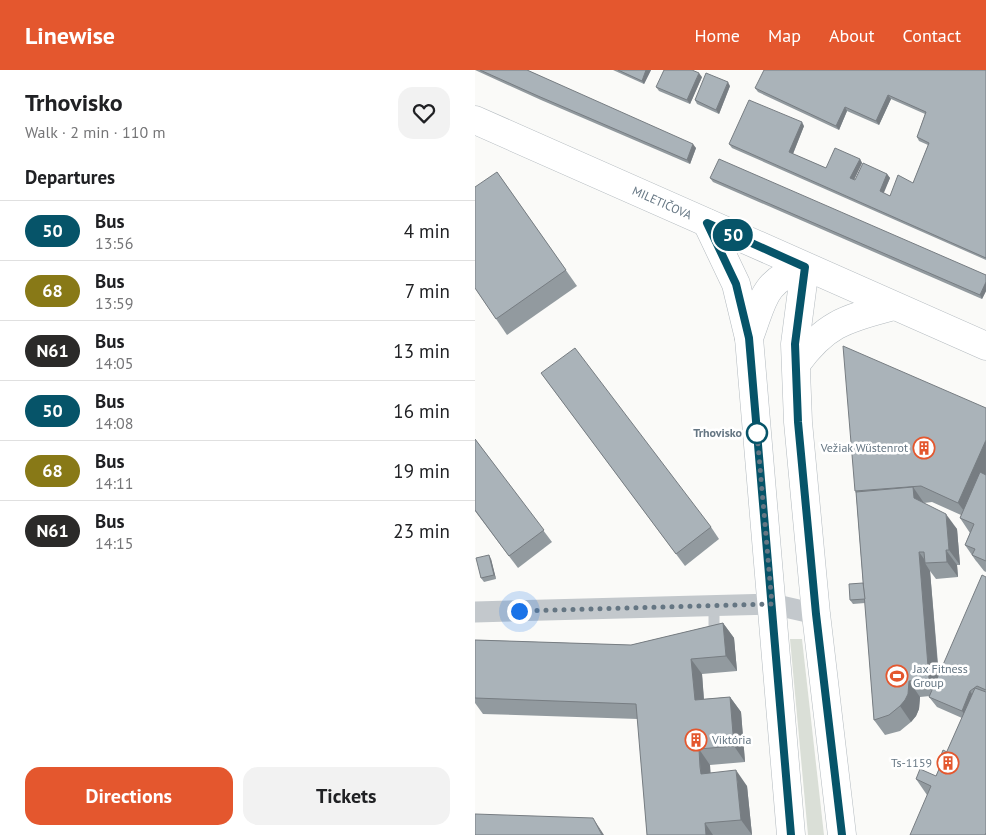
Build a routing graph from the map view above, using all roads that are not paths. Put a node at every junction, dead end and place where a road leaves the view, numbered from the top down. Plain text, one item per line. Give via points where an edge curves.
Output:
1 (475, 120) edge
2 (707, 223) junction
3 (805, 267) junction
4 (894, 306) junction
5 (749, 338) junction
6 (986, 346) edge
7 (797, 364) junction
8 (772, 604) junction
9 (715, 605) junction
10 (475, 612) edge
11 (816, 614) junction
12 (714, 639) edge
13 (791, 835) edge
14 (842, 835) edge

1 - 2 street, MILETIČOVA
2 - 3 street, MILETIČOVA
2 - 5 street via 736,284
3 - 4 street, MILETIČOVA
3 - 5 street via 783,276 768,289
3 - 7 street via 795,344
4 - 6 street, MILETIČOVA
4 - 7 street via 837,324 818,338
5 - 8 street
7 - 11 street via 798,422
8 - 9 street
8 - 11 street
8 - 13 street
9 - 10 street
9 - 12 lane
11 - 14 street

